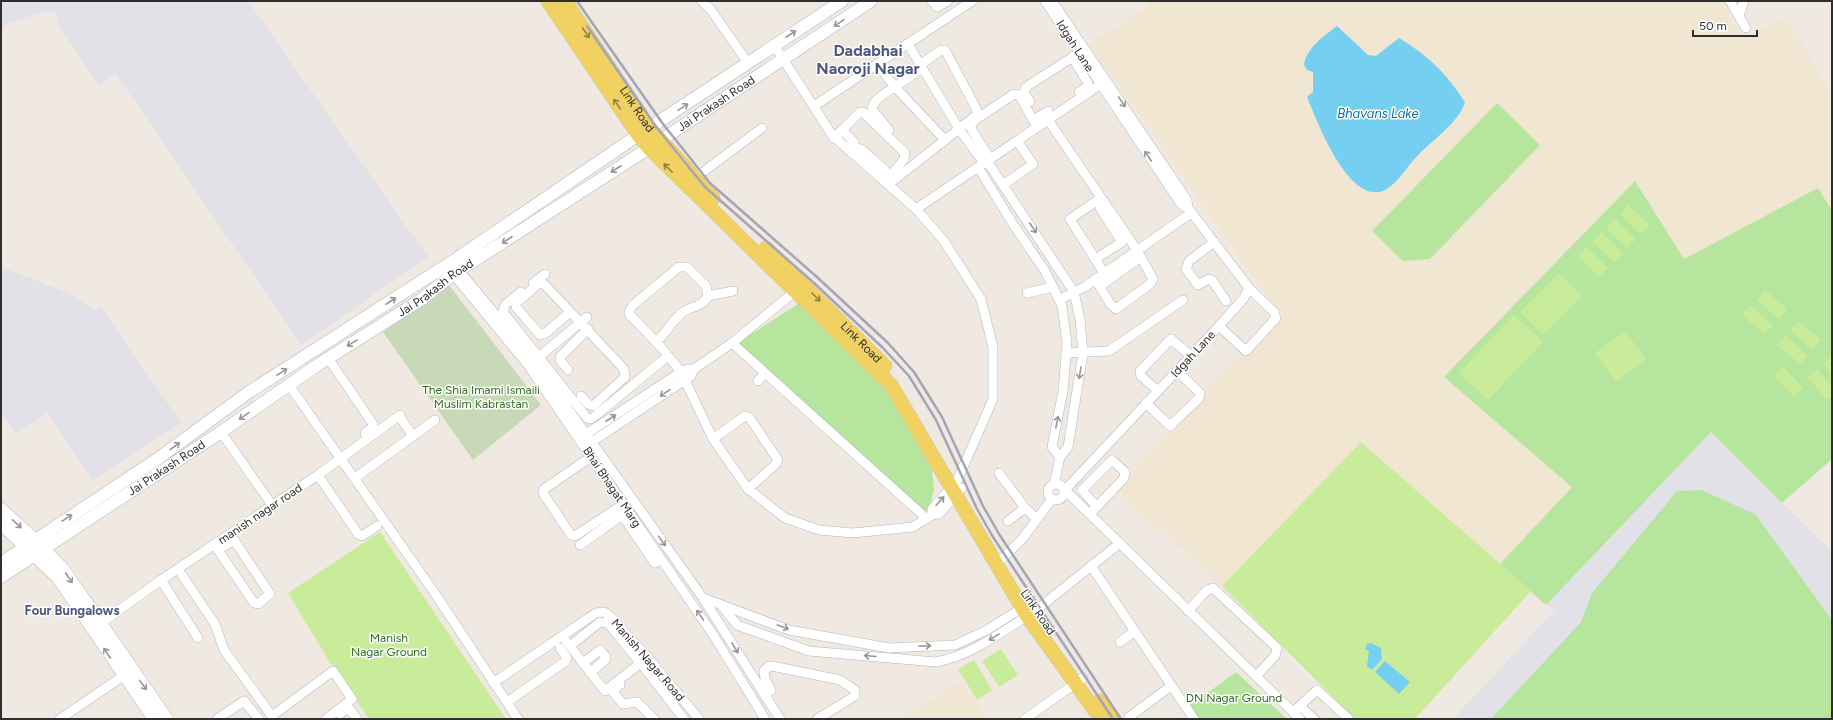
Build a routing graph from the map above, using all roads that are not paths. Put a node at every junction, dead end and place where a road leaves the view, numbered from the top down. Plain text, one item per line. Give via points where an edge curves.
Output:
1 (548, 1) edge
2 (564, 1) edge
3 (702, 1) edge
4 (871, 1) edge
5 (932, 1) edge
6 (948, 1) edge
7 (972, 1) edge
8 (1045, 1) edge
9 (1052, 1) edge
10 (1730, 1) edge
11 (1744, 1) edge
12 (840, 2) edge
13 (1739, 16) junction
14 (1746, 28) dead end
15 (908, 44) junction
16 (774, 45) junction
17 (1076, 49) junction
18 (784, 59) junction
19 (748, 63) junction
20 (877, 64) junction
21 (921, 67) junction
22 (1089, 75) junction
23 (1103, 83) junction
24 (895, 87) junction
25 (1078, 93) dead end
26 (814, 106) junction
27 (1043, 120) junction
28 (650, 128) junction
29 (762, 128) dead end
30 (959, 129) junction
31 (845, 133) junction
32 (639, 136) junction
33 (834, 138) junction
34 (945, 140) junction
35 (1017, 141) junction
36 (654, 145) junction
37 (847, 149) junction
38 (917, 162) junction
39 (985, 163) junction
40 (886, 181) junction
41 (689, 182) junction
42 (1005, 188) junction
43 (997, 198) junction
44 (1098, 200) junction
45 (916, 209) junction
46 (1190, 211) junction
47 (1024, 215) junction
48 (1013, 224) junction
49 (1214, 242) junction
50 (1139, 254) junction
51 (1096, 259) junction
52 (452, 268) junction
53 (1104, 273) junction
54 (545, 274) dead end
55 (1098, 283) junction
56 (1053, 287) junction
57 (799, 288) junction
58 (1249, 288) junction
59 (732, 291) dead end
60 (1074, 292) junction
61 (1027, 293) dead end
62 (708, 296) junction
63 (1059, 300) junction
64 (1183, 300) dead end
65 (1226, 301) dead end
66 (570, 312) junction
67 (585, 323) junction
68 (1219, 326) junction
69 (656, 342) junction
70 (732, 343) junction
71 (1066, 353) junction
72 (1084, 353) junction
73 (668, 356) junction
74 (1191, 356) junction
75 (328, 358) junction
76 (534, 361) junction
77 (568, 370) dead end
78 (765, 373) junction
79 (1179, 373) junction
80 (682, 376) junction
81 (758, 381) dead end
82 (289, 385) junction
83 (1172, 385) dead end
84 (1160, 393) junction
85 (581, 396) dead end
86 (1148, 406) junction
87 (436, 420) dead end
88 (221, 432) junction
89 (413, 436) junction
90 (582, 437) junction
91 (713, 439) junction
92 (588, 445) junction
93 (342, 455) junction
94 (591, 457) junction
95 (1060, 458) junction
96 (999, 473) dead end
97 (318, 475) junction
98 (610, 477) junction
99 (355, 478) junction
100 (1054, 484) junction
101 (956, 488) junction
102 (748, 489) junction
103 (1064, 490) junction
104 (1052, 499) junction
105 (272, 505) junction
106 (1097, 506) junction
107 (1025, 508) junction
108 (1, 509) edge
109 (624, 510) junction
110 (1090, 514) junction
111 (930, 517) junction
112 (1037, 519) junction
113 (1008, 521) dead end
114 (1, 524) edge
115 (377, 526) dead end
116 (232, 537) junction
117 (30, 542) junction
118 (1120, 543) junction
119 (580, 545) dead end
120 (216, 547) junction
121 (39, 552) junction
122 (1, 562) edge
123 (1000, 562) junction
124 (1091, 566) junction
125 (178, 569) junction
126 (1, 577) edge
127 (161, 580) junction
128 (683, 590) junction
129 (703, 598) junction
130 (720, 604) junction
131 (1188, 611) junction
132 (1028, 612) junction
133 (101, 623) junction
134 (1135, 631) junction
135 (727, 635) junction
136 (562, 636) junction
137 (198, 638) dead end
138 (717, 641) junction
139 (1120, 642) dead end
140 (570, 646) junction
141 (560, 648) dead end
142 (645, 662) junction
143 (583, 663) junction
144 (590, 673) junction
145 (123, 676) junction
146 (1256, 676) junction
147 (1079, 681) junction
148 (493, 683) junction
149 (1172, 686) junction
150 (764, 695) junction
151 (507, 702) junction
152 (1299, 713) edge
153 (276, 717) edge
154 (1128, 717) dead end
155 (60, 719) edge
156 (154, 719) edge
157 (167, 719) edge
158 (217, 719) edge
159 (259, 719) edge
160 (326, 719) edge
161 (333, 719) edge
162 (357, 719) edge
163 (518, 719) edge
164 (654, 719) edge
165 (684, 719) edge
166 (699, 719) edge
167 (765, 719) edge
168 (780, 719) edge
169 (817, 719) edge
170 (1025, 719) edge
171 (1101, 719) edge
172 (1113, 719) edge
173 (1194, 719) edge
174 (1314, 719) edge
175 (1349, 719) edge

32 -> 1 main road, Link Road
2 -> 28 main road, Link Road
3 - 19 street
4 -> 18 main road, Jai Prakash Road
5 - 6 street via 937,7
7 - 15 street
8 - 17 street, Idgah Lane
9 - 17 street, Idgah Lane
10 - 13 street
11 - 13 street
16 -> 12 main road, Jai Prakash Road
13 - 14 street
15 - 20 street
15 - 21 street
16 - 18 street
16 - 19 main road, Jai Prakash Road
17 - 22 street, Idgah Lane
17 - 23 street, Idgah Lane
17 - 27 street via 1026,87 1024,92
18 - 26 street
18 - 36 main road, Jai Prakash Road
28 -> 19 main road, Jai Prakash Road
20 - 24 street
20 - 26 street
21 - 24 street
21 - 30 street
21 - 30 street via 941,50 948,53 978,114
22 - 23 street, Idgah Lane
22 - 25 street via 1087,87
23 - 27 street
23 - 46 street, Idgah Lane via 1163,171 1187,200
24 - 34 street
24 - 38 street via 879,97 872,109
26 - 33 street
27 - 35 street
27 - 39 street via 1019,95 1014,94 975,120 970,127
27 - 44 street
28 - 32 main road, Jai Prakash Road
28 - 36 main road, Link Road
29 - 41 street
30 - 34 street
30 - 39 street
31 - 33 street
31 - 37 street
31 - 40 street via 860,112 863,112 905,153 904,159
32 - 36 main road, Link Road
32 - 52 main road, Jai Prakash Road
33 - 37 street
34 - 38 street
35 - 39 street
35 - 42 street via 1033,164
36 - 41 main road, Link Road
36 -> 52 main road, Jai Prakash Road
37 - 40 street via 874,166
38 - 40 street
39 - 42 street
39 - 43 street
39 - 45 street
40 - 45 street
41 - 57 main road, Link Road
42 - 43 street
42 - 47 street
43 - 48 street
44 - 50 street
44 - 51 street via 1122,242
44 - 51 street via 1070,219
45 - 101 street via 944,241 981,300 993,347 992,400
46 - 49 street, Idgah Lane
46 - 50 street
47 - 48 street
47 -> 60 street
48 - 56 street via 1045,270
49 - 58 street, Idgah Lane
49 - 65 street via 1189,261 1186,268 1198,285 1212,280
50 - 53 street
50 - 55 street
50 - 55 street via 1153,281 1119,308 1111,305
51 - 53 street
52 -> 75 main road, Jai Prakash Road via 422,299
52 - 76 street
117 -> 52 main road, Jai Prakash Road via 156,460 249,392
53 - 55 street
54 - 76 street via 505,305 503,312
55 - 60 street
56 - 61 street
56 - 63 street
57 - 70 street
57 - 101 main road, Link Road via 899,380
58 - 68 street, Idgah Lane via 1244,298
58 - 68 street via 1276,318 1246,351
59 - 62 street
60 - 63 street
60 - 72 street
62 - 69 street via 702,304 679,315
62 - 69 street via 706,286 687,267 681,266 633,305 630,315
63 - 71 street via 1067,343
64 - 72 street via 1109,350
66 - 66 street via 542,283 516,303 516,307 540,335
66 - 67 street
67 - 76 street
67 - 77 street via 560,357
67 - 85 street via 626,373 622,380 593,406
68 - 74 street, Idgah Lane
69 - 73 street
70 - 78 street
70 - 80 street via 694,369 691,376
71 - 72 street
95 -> 71 street via 1052,447 1063,391
72 -> 95 street via 1068,447
73 - 76 street via 591,419 587,418
73 - 80 street
74 - 79 street, Idgah Lane
74 - 84 street via 1171,339 1140,371 1141,376
75 - 82 main road, Jai Prakash Road
75 - 93 street via 374,426
76 - 90 street, Bhai Bhagat Marg
78 - 81 street
78 - 111 street
79 - 83 street
79 - 84 street, Idgah Lane
79 - 86 street via 1200,393 1199,398 1170,426
90 -> 80 street
80 - 91 street
80 -> 92 street
82 -> 88 main road, Jai Prakash Road
82 - 93 street
84 - 86 street, Idgah Lane
86 - 103 street, Idgah Lane
87 - 89 street
88 - 105 street, Manish Nagar Road
88 - 121 main road, Jai Prakash Road
89 - 93 street via 400,416 368,440
89 - 99 street
90 - 92 street, Bhai Bhagat Marg
91 - 102 street
91 - 102 street via 745,416 749,417 778,460 776,465
92 - 94 street, Bhai Bhagat Marg
92 - 98 street
93 - 97 street, manish nagar road
93 - 99 street
94 - 98 street, Bhai Bhagat Marg
94 - 109 street via 544,489 543,493 570,535 575,536
95 - 100 street
96 - 107 street
97 - 105 street, manish nagar road
97 - 115 street via 358,534 364,535
98 - 109 street, Bhai Bhagat Marg
98 -> 129 street
99 - 148 street
100 - 103 street via 1060,484
100 - 104 street via 1049,489
101 - 111 street via 939,514
101 - 123 main road, Link Road
102 - 111 street via 785,518 818,530 853,533 913,527
103 - 104 street via 1062,497
103 - 110 street
104 - 112 street
105 - 116 street, manish nagar road
106 - 106 street via 1125,476 1125,472 1112,460 1082,490
106 - 110 street
107 - 112 street
107 - 113 street
108 -> 117 main road
109 - 119 street
109 - 128 street, Bhai Bhagat Marg via 642,542 661,559
110 - 118 street
112 - 123 street
114 - 117 main road
116 - 120 street, manish nagar road
116 - 120 street via 270,594 258,604 254,603
117 - 121 main road
117 - 122 main road, Jai Prakash Road
118 - 124 street
118 - 131 street
120 - 125 street, manish nagar road
121 - 126 main road, Jai Prakash Road
121 -> 133 main road via 64,570
145 -> 121 main road
123 - 132 main road, Link Road
124 - 132 street
124 - 134 street
125 - 127 street, manish nagar road
125 - 153 street via 215,624 224,650
127 - 133 street, manish nagar road
127 - 137 street
128 - 129 street
138 -> 128 street, Bhai Bhagat Marg
129 - 130 street
129 - 135 street
130 -> 132 street via 789,630 890,648 954,645
132 -> 130 street via 986,642 950,659 936,662 809,651 737,625
131 - 146 street
131 - 146 street via 1207,590 1213,588 1276,646 1275,656
132 - 147 main road, Link Road
133 -> 157 main road
134 - 139 street
134 - 149 street
135 - 138 street
135 -> 150 street
136 - 140 street
136 - 142 street, Manish Nagar Road via 596,613 604,612 610,616
136 - 148 street, Manish Nagar Road
138 - 167 street, Bhai Bhagat Marg
140 - 142 street via 604,621
140 - 143 street
141 - 151 street via 567,658 566,661
142 - 144 street via 606,691
142 - 164 street via 612,691 623,704 637,702
142 - 165 street
142 - 166 street, Manish Nagar Road
143 - 144 street
143 - 144 street via 600,650 606,657
145 - 155 street
145 - 156 main road
146 - 152 street
147 - 170 street
147 - 171 main road
147 - 172 main road
148 - 151 street
149 - 154 street
149 - 173 street
150 - 168 street
150 - 169 street via 771,690 764,671 772,666 840,680 855,690 855,696
151 - 163 street
152 - 174 street
152 - 175 street via 1317,690
153 - 160 street via 333,671 352,700
158 - 159 street via 244,701
161 - 162 street via 349,708

